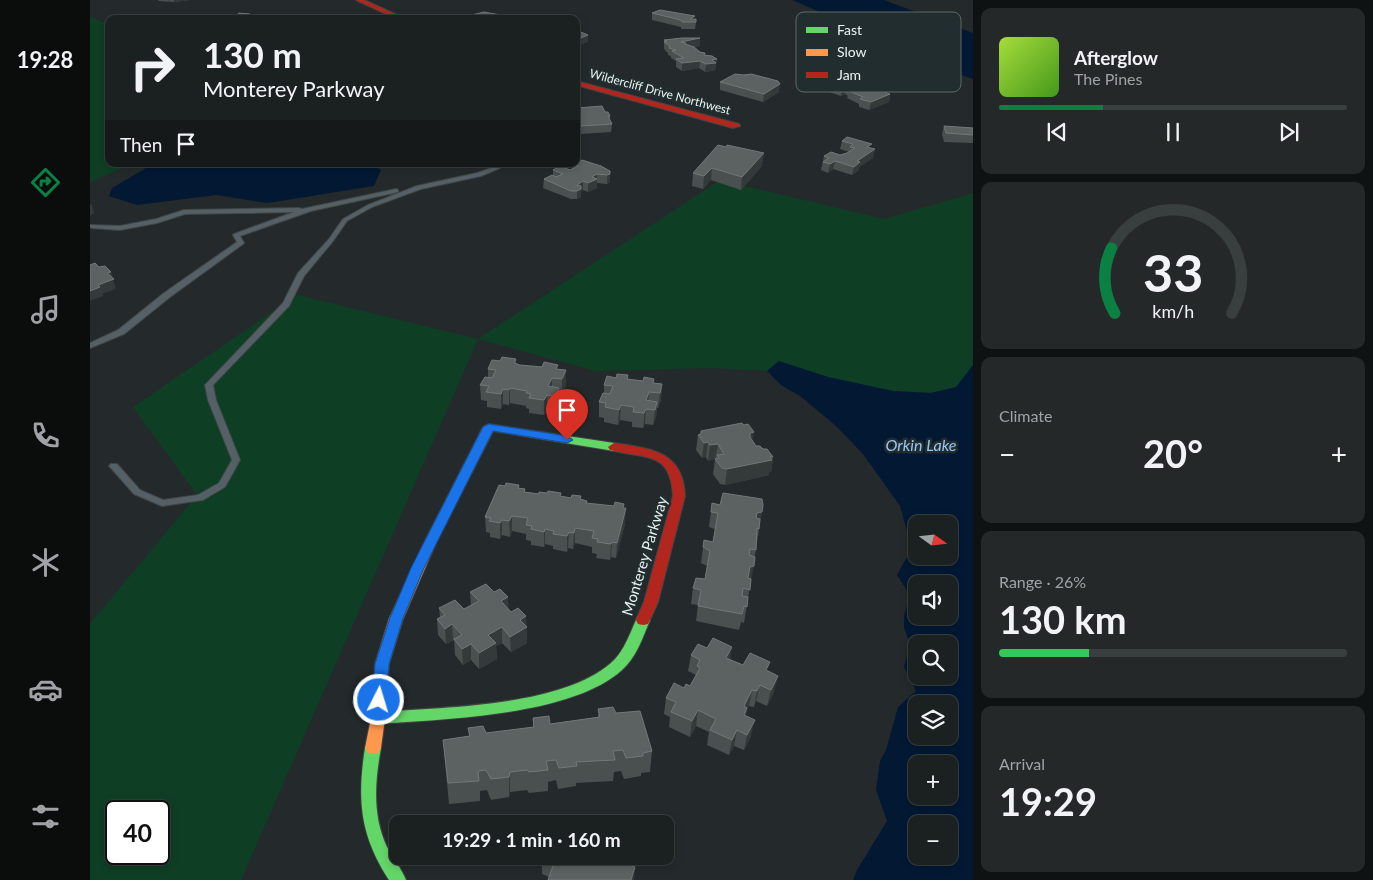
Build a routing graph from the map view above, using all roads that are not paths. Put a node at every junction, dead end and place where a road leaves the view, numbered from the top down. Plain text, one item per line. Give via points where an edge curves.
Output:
1 (358, 0) edge
2 (394, 15) edge
3 (580, 84) edge
4 (736, 126) dead end
5 (497, 167) edge
6 (420, 187) junction
7 (309, 209) junction
8 (92, 226) dead end
9 (90, 346) edge
10 (114, 466) dead end
11 (378, 718) junction
12 (398, 880) edge

1 - 2 street
3 - 4 street, Wildercliff Drive Northwest
5 - 6 lane via 479,175
6 - 7 lane
6 - 10 lane via 370,206 345,220 301,275 286,304 209,385 236,460 222,485 200,498 162,503 137,492
7 - 8 lane via 184,212 120,228
7 - 9 lane via 236,235 241,243 121,332
11 - 11 street, Monterey Parkway via 382,664 396,618 489,427 645,452 672,464 681,483 651,602 633,643 617,666 596,682 566,694 475,710
11 - 12 street, Monterey Parkway via 366,781 369,819 386,864

